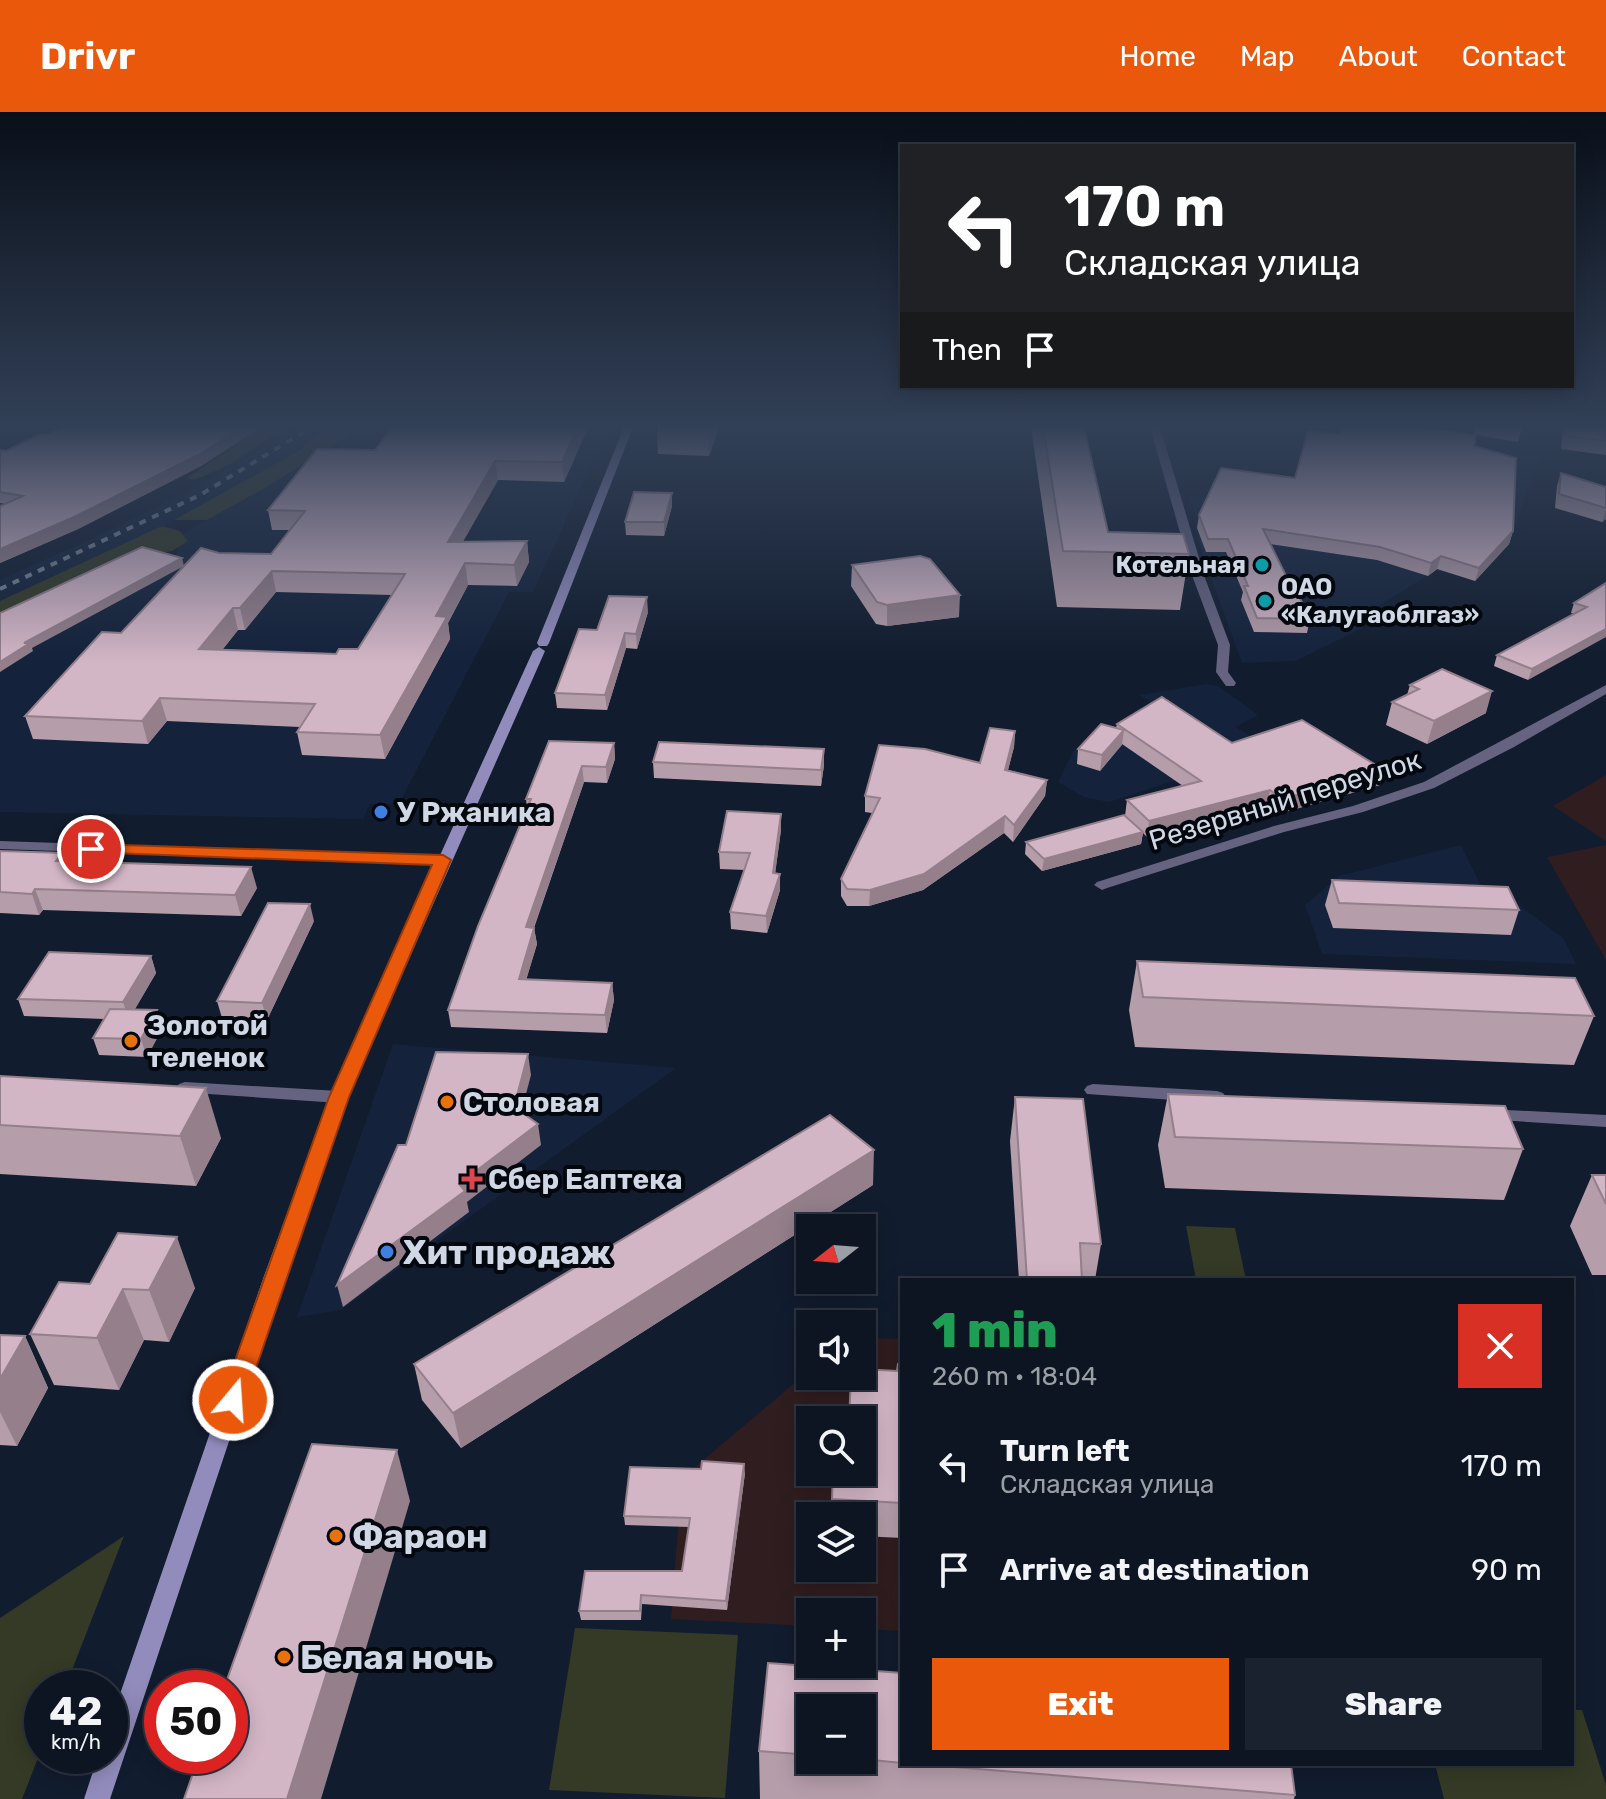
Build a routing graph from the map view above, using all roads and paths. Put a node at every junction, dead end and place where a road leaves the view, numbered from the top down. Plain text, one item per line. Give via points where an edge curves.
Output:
1 (598, 506) edge
2 (1178, 506) edge
3 (1230, 683) dead end
4 (1606, 689) edge
5 (0, 845) edge
6 (443, 860) junction
7 (1102, 885) dead end
8 (170, 1088) edge
9 (1093, 1090) dead end
10 (339, 1097) junction
11 (1232, 1098) edge
12 (1463, 1113) edge
13 (1606, 1121) edge
14 (97, 1799) edge

1 - 6 main road via 541,647
2 - 3 street via 1224,645 1222,672
4 - 7 street, Резервный переулок via 1429,785
5 - 6 street
6 - 10 main road
8 - 10 street
9 - 11 street
10 - 14 main road
12 - 13 street

